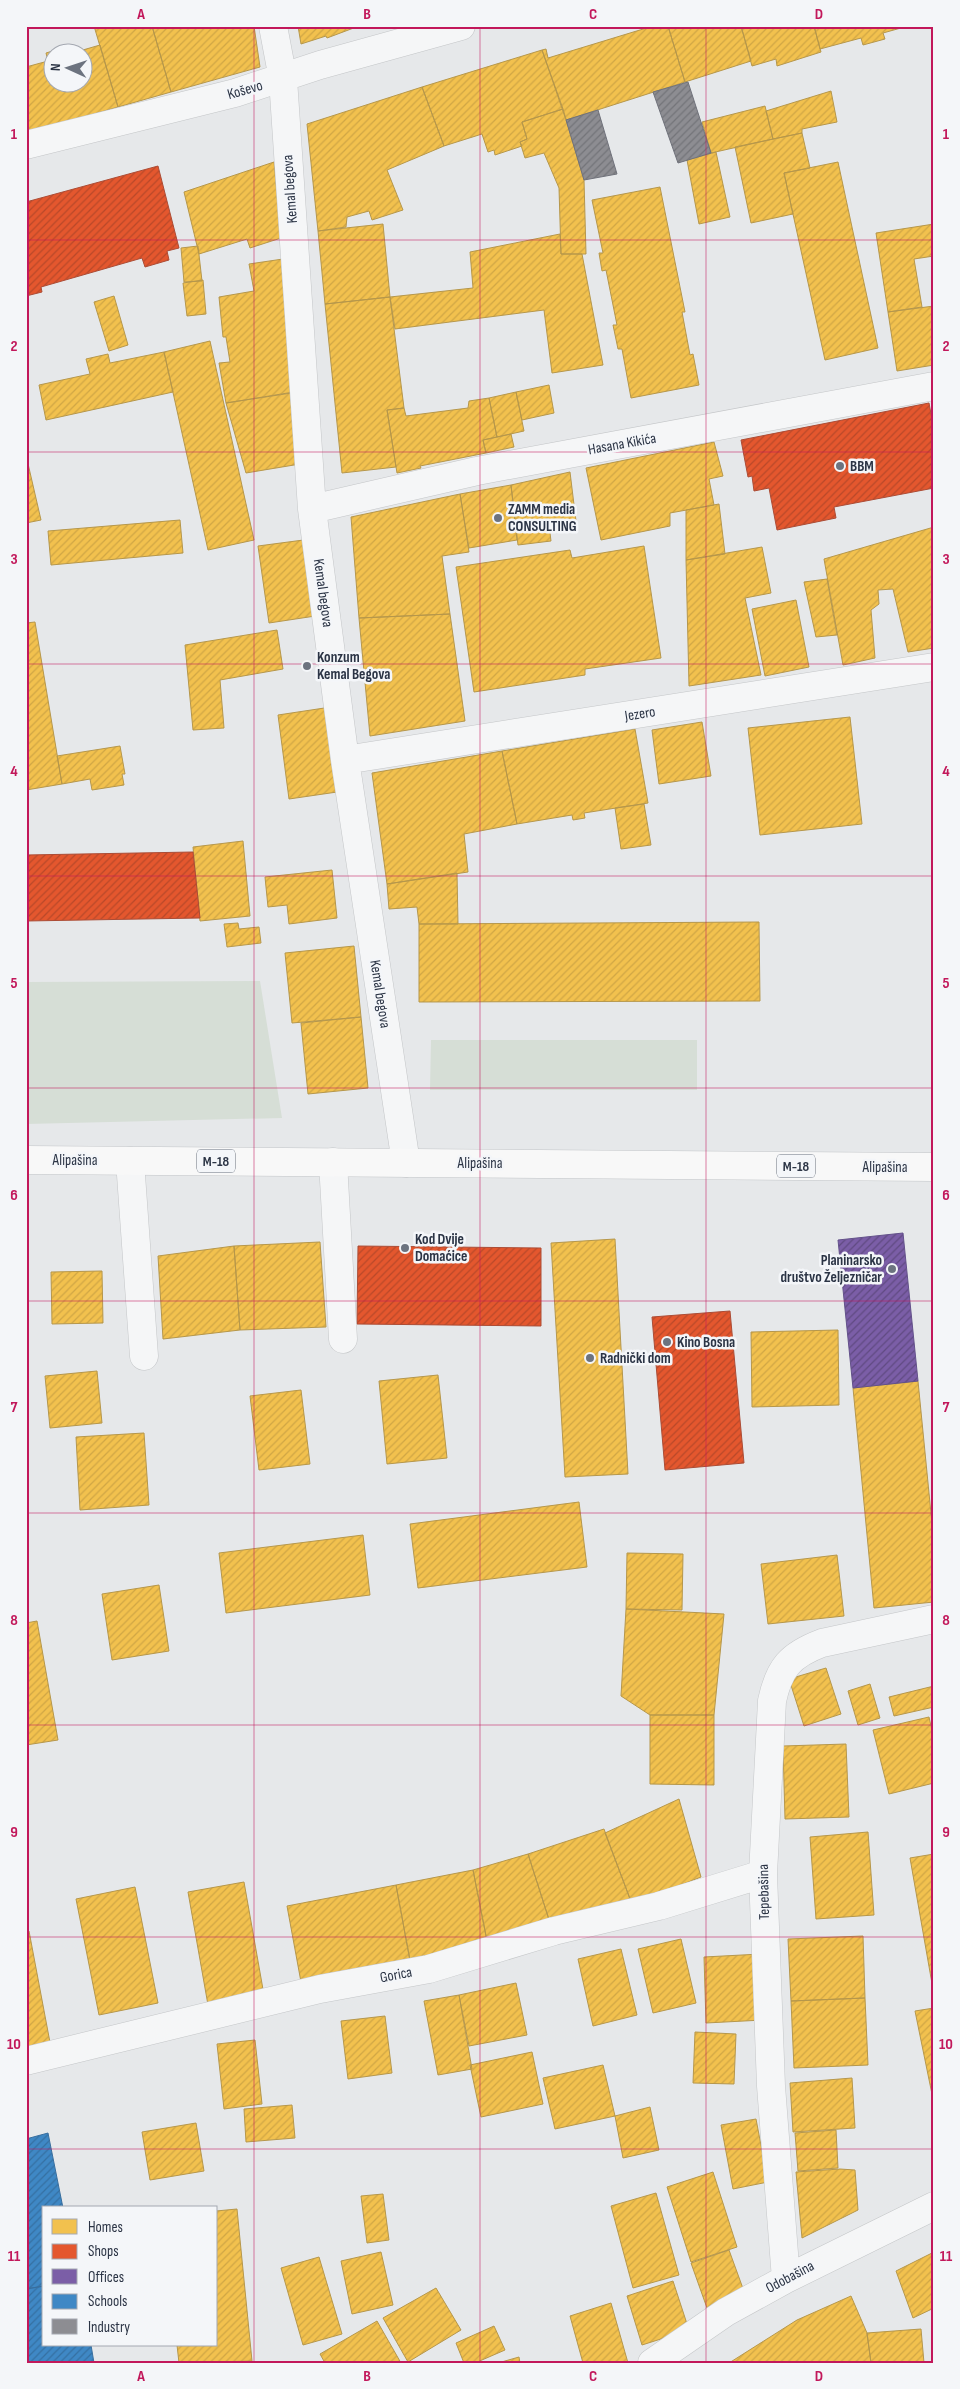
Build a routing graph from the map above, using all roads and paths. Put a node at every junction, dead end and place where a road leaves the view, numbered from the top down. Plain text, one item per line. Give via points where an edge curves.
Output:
1 (273, 26) edge
2 (460, 26) edge
3 (283, 79) junction
4 (26, 145) edge
5 (934, 386) edge
6 (312, 508) junction
7 (934, 666) edge
8 (345, 760) junction
9 (26, 1160) edge
10 (130, 1161) junction
11 (333, 1162) junction
12 (406, 1162) junction
13 (934, 1167) edge
14 (343, 1339) dead end
15 (144, 1356) dead end
16 (934, 1619) edge
17 (763, 1874) junction
18 (26, 2061) edge
19 (934, 2206) edge
20 (786, 2279) junction
21 (654, 2362) edge

1 - 3 street, Kemal begova
2 - 3 street, Koševo via 320,65
3 - 4 street, Koševo via 235,94
3 - 6 street, Kemal begova
5 - 6 street, Hasana Kikića via 477,471
6 - 8 street, Kemal begova
7 - 8 street, Jezero
8 - 12 street, Kemal begova
9 - 10 main road, Alipašina / M-18
10 - 11 main road, Alipašina / M-18
10 - 15 street
11 - 12 main road, Alipašina / M-18
11 - 14 street
12 - 13 main road, Alipašina / M-18
16 - 17 street, Tepebašina via 822,1643 806,1649 781,1672 772,1702
17 - 18 street, Gorica via 429,1969 320,1989
17 - 20 street, Tepebašina via 771,2086
19 - 20 street, Odobašina
20 - 21 street, Odobašina via 726,2312

